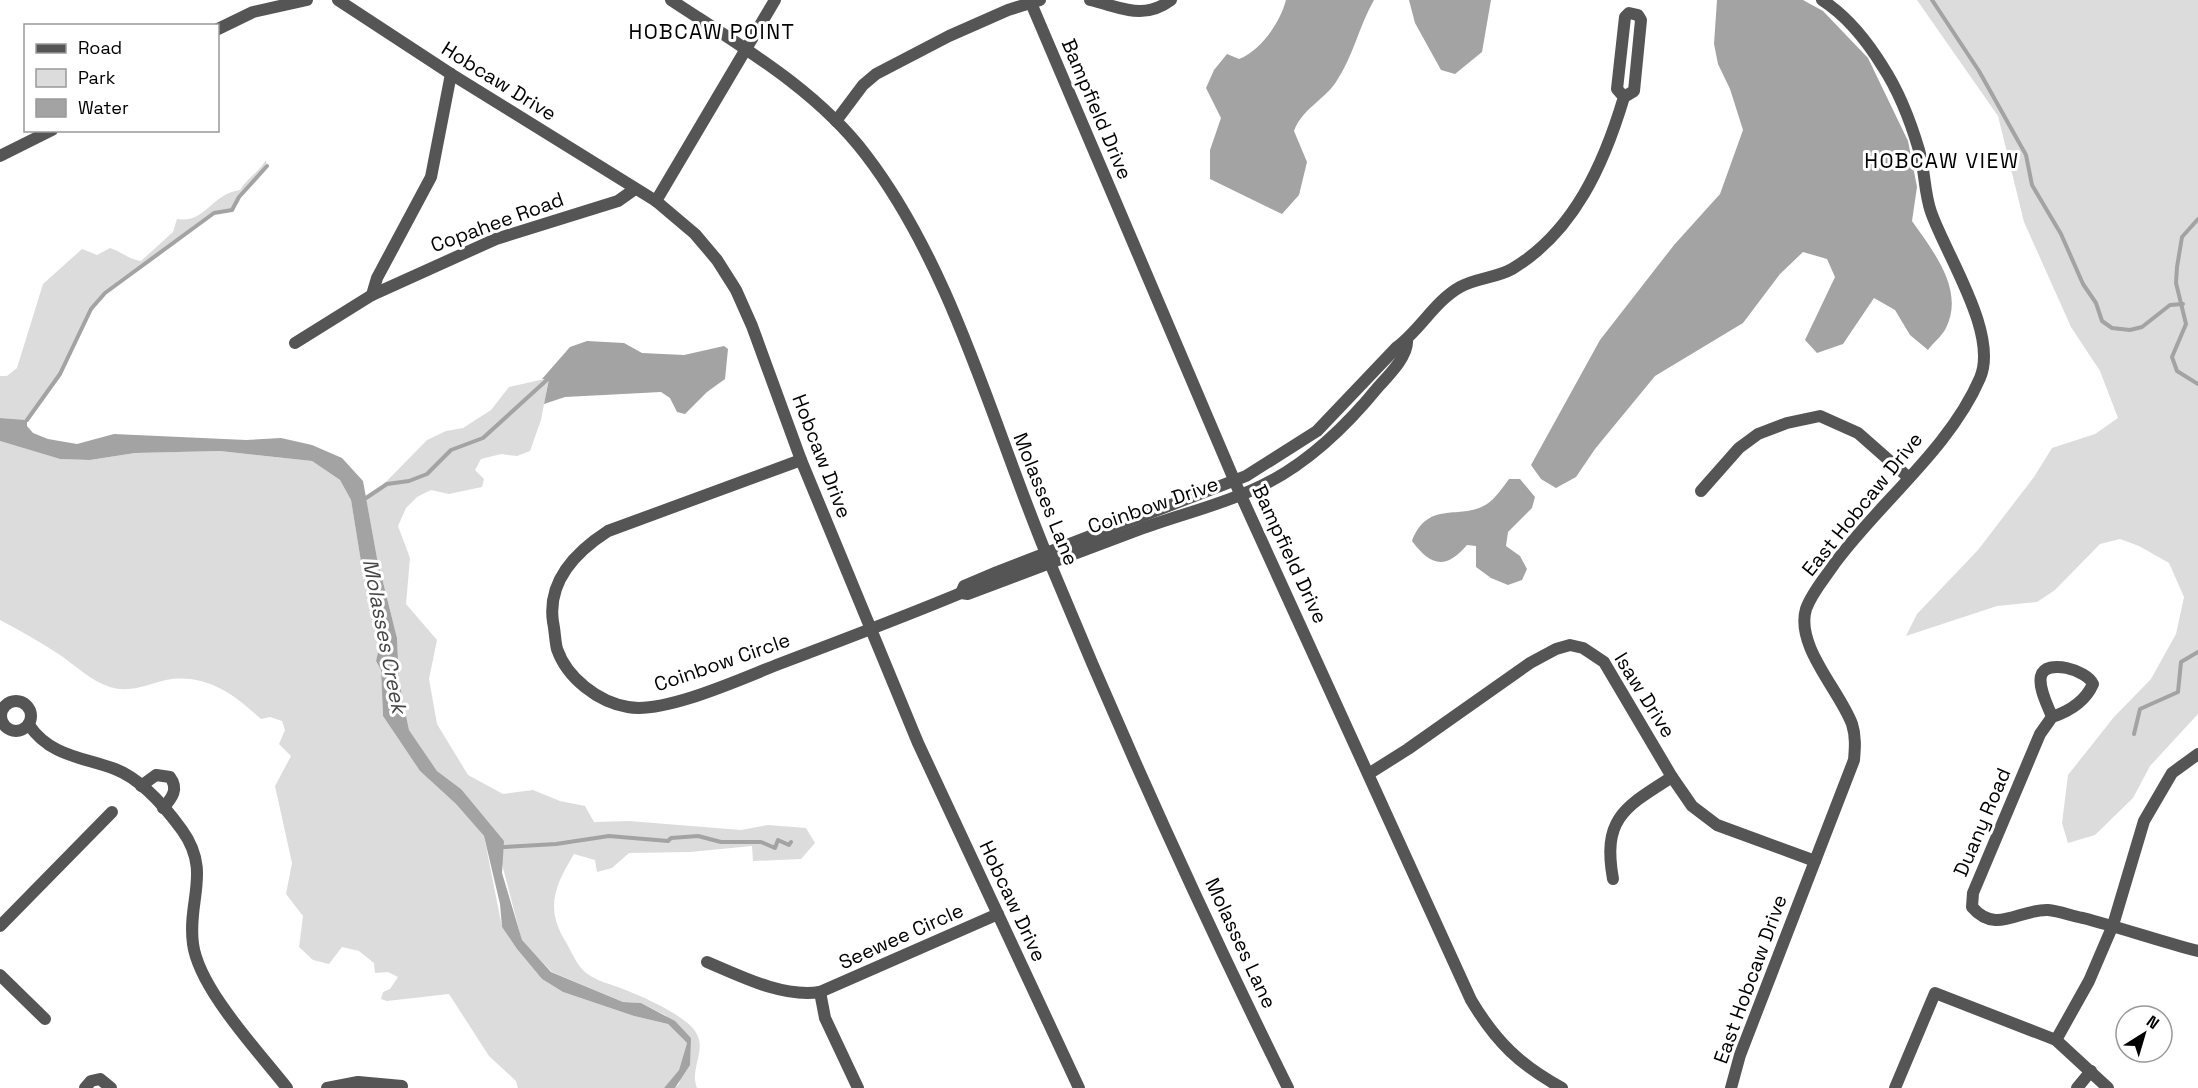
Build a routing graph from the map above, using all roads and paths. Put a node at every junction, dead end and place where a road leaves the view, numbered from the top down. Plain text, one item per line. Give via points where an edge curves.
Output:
1 (307, 0) edge
2 (338, 0) edge
3 (671, 0) edge
4 (775, 0) edge
5 (1090, 0) edge
6 (1171, 0) edge
7 (1822, 0) edge
8 (1035, 1) edge
9 (219, 29) edge
10 (745, 50) junction
11 (450, 74) junction
12 (1624, 97) junction
13 (836, 121) junction
14 (48, 132) edge
15 (0, 156) edge
16 (635, 189) junction
17 (656, 201) junction
18 (372, 295) junction
19 (1407, 341) junction
20 (295, 343) dead end
21 (801, 460) junction
22 (1908, 477) junction
23 (1234, 480) junction
24 (1701, 491) dead end
25 (1241, 495) junction
26 (1048, 558) junction
27 (870, 630) junction
28 (2052, 717) junction
29 (29, 725) dead end
30 (2198, 754) edge
31 (1370, 773) junction
32 (1672, 777) junction
33 (141, 786) junction
34 (163, 808) junction
35 (112, 812) dead end
36 (1815, 861) junction
37 (1612, 879) dead end
38 (998, 914) junction
39 (0, 926) edge
40 (2113, 926) junction
41 (2198, 951) edge
42 (707, 962) dead end
43 (0, 975) edge
44 (820, 992) junction
45 (45, 1019) dead end
46 (2055, 1040) junction
47 (2091, 1071) junction
48 (402, 1086) dead end
49 (86, 1088) edge
50 (111, 1088) edge
51 (287, 1088) edge
52 (327, 1088) edge
53 (858, 1088) edge
54 (1079, 1088) edge
55 (1288, 1088) edge
56 (1562, 1088) edge
57 (1731, 1088) edge
58 (1895, 1088) edge
59 (2077, 1088) edge
60 (2108, 1088) edge

1 - 9 street via 253,12
2 - 11 street, Hobcaw Drive
3 - 10 street, Molasses Lane
4 - 10 street
5 - 6 street via 1146,12
7 - 22 street, East Hobcaw Drive via 1845,17 1883,68 1919,149 1930,209 1976,316 1985,361 1968,403
8 - 13 street via 959,32 876,74
8 - 23 street, Bampfield Drive
10 - 13 street, Molasses Lane
10 - 17 street
11 - 16 street, Hobcaw Drive
11 - 18 street, Copahee Road via 431,177 377,278
12 - 12 street, Coinbow Drive via 1634,91 1641,20 1629,13 1625,17 1617,88
12 - 19 street, Coinbow Drive via 1592,181 1565,223 1538,251 1509,270 1459,288 1433,310
13 - 26 street, Molasses Lane via 866,155 933,267
14 - 15 street
16 - 17 street, Hobcaw Drive
16 - 18 street, Copahee Road via 618,201 496,239
17 - 21 street, Hobcaw Drive via 695,234 736,290
18 - 20 street, Copahee Road
19 - 23 street, Coinbow Drive via 1397,346 1317,431
19 - 25 street, Coinbow Drive via 1405,352 1391,372 1327,442 1288,471
21 - 27 street, Hobcaw Drive
21 - 27 street, Coinbow Circle via 608,531 589,543 568,564 557,586 552,614 557,649 572,674 597,696 628,708 660,705 722,686
22 - 24 street via 1858,433 1820,416 1758,434 1739,448
22 - 36 street, East Hobcaw Drive via 1851,542 1806,610 1804,630 1852,725 1855,748 1845,788
23 - 25 street, Bampfield Drive
23 - 26 street, Coinbow Drive
25 - 26 street, Coinbow Drive
25 - 31 street, Bampfield Drive
26 - 27 street, Coinbow Drive via 964,586 961,593
26 - 55 street, Molasses Lane
27 - 38 street, Hobcaw Drive
28 - 28 street via 2067,712 2089,694 2093,684 2090,677 2074,670 2046,669 2041,685
28 - 40 street, Duany Road via 2026,766 1973,893 1972,907 1980,916 2005,922 2031,911 2049,910
29 - 33 street via 57,751 116,770
30 - 40 street via 2172,772 2144,821
31 - 32 street, Isaw Drive via 1530,663 1570,645 1593,652 1604,662
31 - 56 street, Bampfield Drive via 1484,1022 1504,1048 1532,1071
32 - 36 street, Isaw Drive via 1692,806 1717,825
32 - 37 street via 1619,816 1609,857
33 - 34 street
33 - 34 street via 156,775 170,777 175,790
34 - 51 street via 196,855 193,944 201,968 213,992
35 - 39 street
36 - 57 street, East Hobcaw Drive via 1740,1055
38 - 44 street, Seewee Circle
38 - 54 street, Hobcaw Drive
40 - 41 street
40 - 46 street via 2089,981
42 - 44 street, Seewee Circle via 773,987 801,993
43 - 45 street
44 - 53 street via 825,1018
46 - 47 street
46 - 58 street via 1932,994
47 - 59 street
47 - 60 street
48 - 52 street via 358,1082
49 - 50 street via 100,1078

